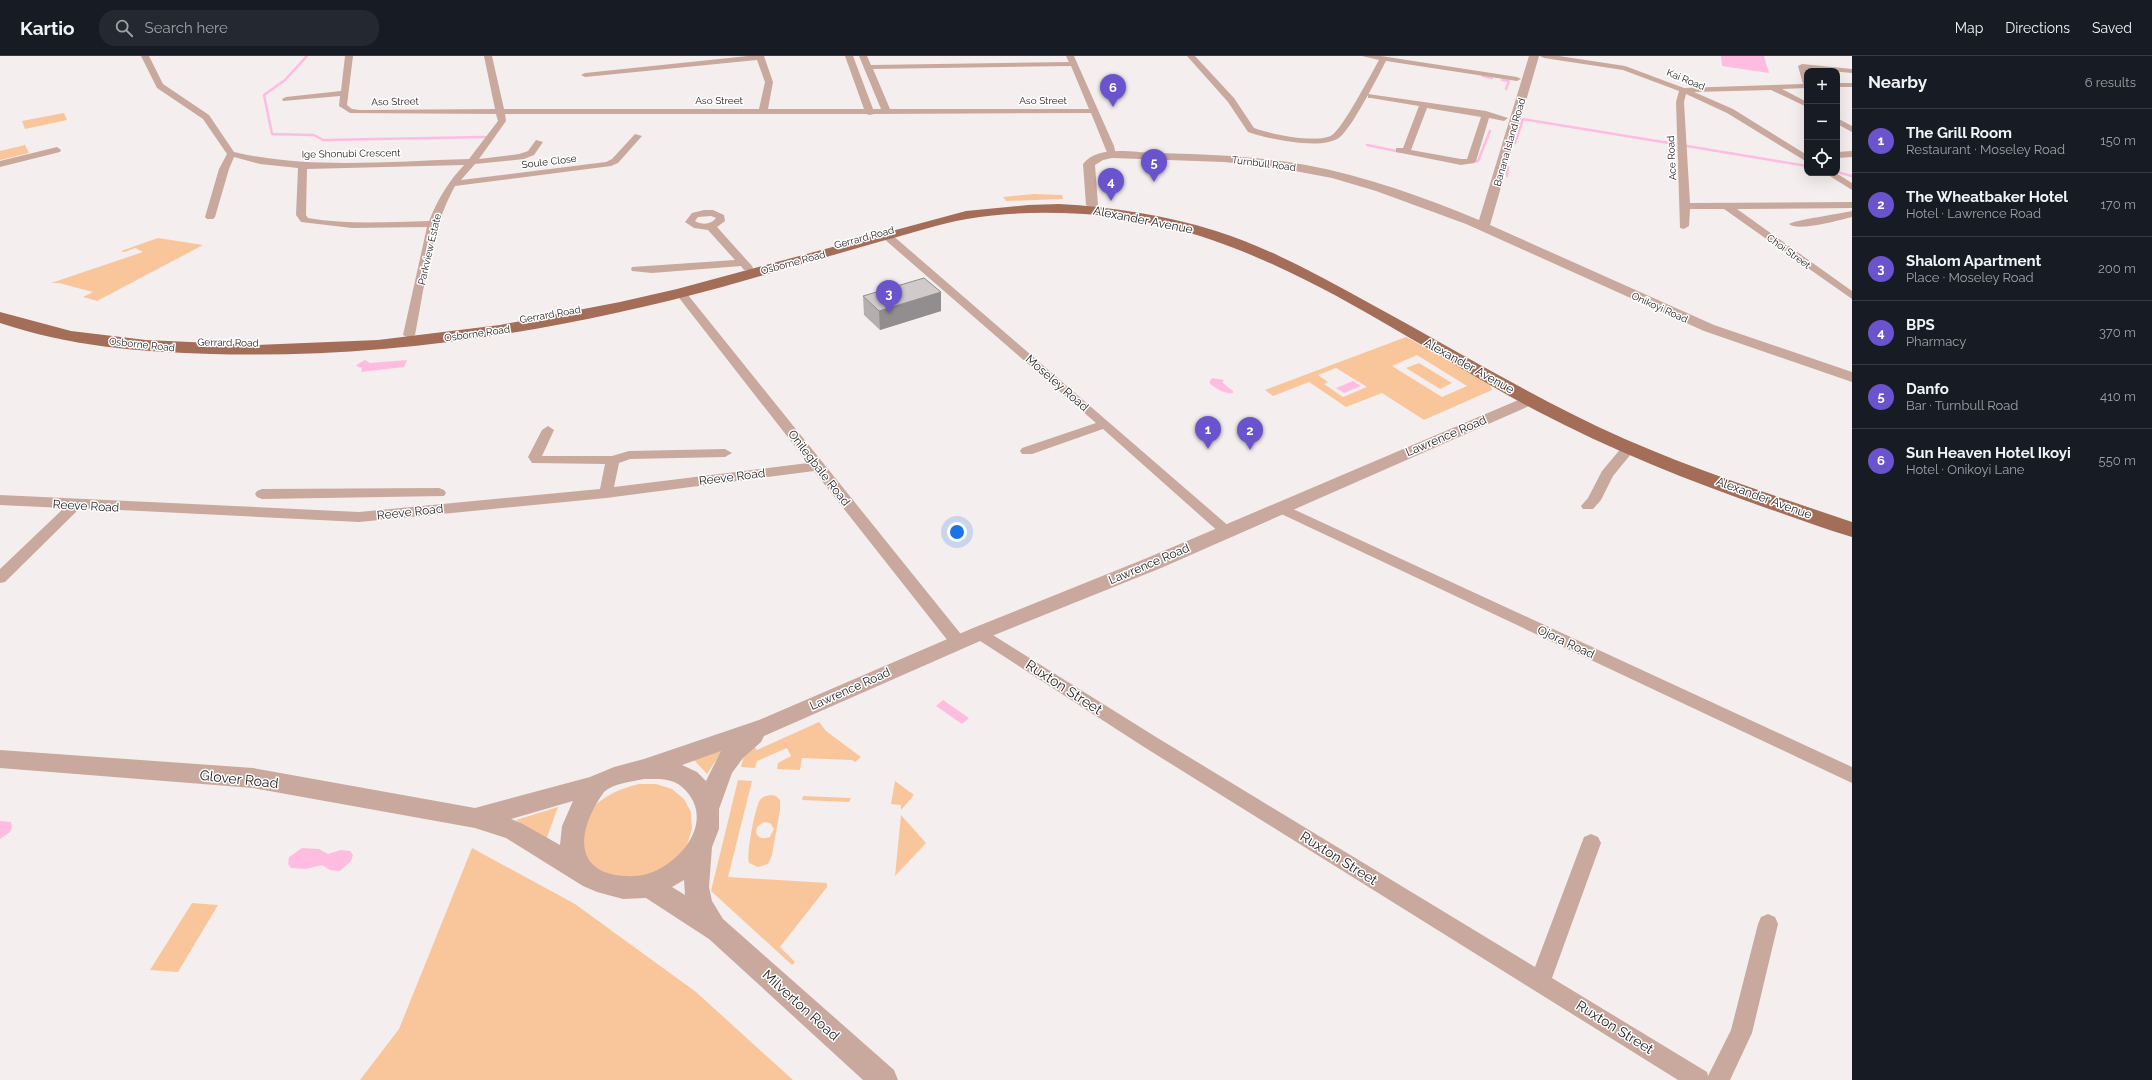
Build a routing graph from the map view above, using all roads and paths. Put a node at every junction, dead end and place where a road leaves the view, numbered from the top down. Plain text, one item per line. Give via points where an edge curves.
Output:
1 (148, 56) edge
2 (349, 56) edge
3 (488, 56) edge
4 (849, 56) edge
5 (863, 56) edge
6 (1070, 56) edge
7 (1191, 56) edge
8 (1366, 56) edge
9 (1524, 56) edge
10 (1534, 56) edge
11 (1544, 56) edge
12 (760, 57) edge
13 (1384, 59) junction
14 (1074, 64) junction
15 (869, 67) junction
16 (1822, 68) edge
17 (1840, 70) edge
18 (1852, 71) edge
19 (1637, 72) junction
20 (1804, 74) edge
21 (585, 75) dead end
22 (1672, 77) dead end
23 (1517, 79) junction
24 (1701, 81) dead end
25 (1804, 85) edge
26 (1840, 85) edge
27 (1852, 85) edge
28 (1772, 87) junction
29 (1732, 88) junction
30 (1683, 90) junction
31 (344, 93) junction
32 (1371, 96) dead end
33 (286, 99) dead end
34 (1424, 104) junction
35 (1805, 104) edge
36 (763, 111) junction
37 (1094, 111) junction
38 (501, 112) junction
39 (870, 112) junction
40 (887, 112) junction
41 (1486, 114) junction
42 (1504, 118) junction
43 (1840, 122) edge
44 (1852, 129) edge
45 (638, 136) dead end
46 (539, 142) dead end
47 (57, 150) dead end
48 (232, 154) junction
49 (1852, 154) edge
50 (1112, 155) junction
51 (1840, 155) edge
52 (1804, 156) edge
53 (472, 162) junction
54 (0, 164) edge
55 (303, 166) junction
56 (1835, 176) edge
57 (452, 184) junction
58 (1852, 187) edge
59 (1685, 206) junction
60 (1727, 206) junction
61 (1089, 207) junction
62 (1851, 208) edge
63 (210, 217) dead end
64 (433, 224) junction
65 (1794, 224) dead end
66 (1478, 225) junction
67 (710, 226) dead end
68 (1684, 226) dead end
69 (887, 236) junction
70 (745, 265) junction
71 (636, 269) dead end
72 (680, 292) junction
73 (1852, 296) edge
74 (0, 306) edge
75 (0, 317) edge
76 (409, 335) junction
77 (1852, 377) edge
78 (1530, 400) junction
79 (1105, 424) junction
80 (548, 430) dead end
81 (1628, 449) junction
82 (1027, 452) dead end
83 (725, 453) dead end
84 (613, 460) junction
85 (818, 466) junction
86 (440, 492) dead end
87 (370, 493) junction
88 (606, 493) junction
89 (262, 494) dead end
90 (0, 500) edge
91 (75, 505) junction
92 (1588, 506) dead end
93 (1280, 508) junction
94 (359, 517) junction
95 (1852, 521) edge
96 (1852, 530) edge
97 (1226, 531) junction
98 (0, 578) edge
99 (980, 633) junction
100 (958, 642) junction
101 (767, 726) junction
102 (0, 759) edge
103 (644, 769) junction
104 (1852, 775) edge
105 (597, 785) junction
106 (708, 807) junction
107 (475, 818) junction
108 (1591, 843) dead end
109 (700, 847) junction
110 (579, 870) junction
111 (618, 888) junction
112 (1768, 924) dead end
113 (718, 930) junction
114 (1540, 981) junction
115 (884, 1080) edge
116 (1699, 1080) edge
117 (1718, 1080) edge

1 - 48 street via 160,86 206,117
2 - 31 street
3 - 38 street
4 - 39 street
5 - 15 street
6 - 14 street
7 - 13 street via 1231,100 1251,130 1265,134 1325,140 1337,136 1342,130
8 - 13 street
9 - 23 street, Banana Island Road
10 - 66 street, Banana Island Road
11 - 19 street, Kai Road via 1615,66
12 - 21 street
12 - 36 street via 769,82
13 - 23 street
14 - 15 street
14 - 37 street
15 - 40 street
16 - 20 street via 1802,66
17 - 18 street
19 - 22 street
19 - 30 street, Kai Road
23 - 42 street, Banana Island Road
24 - 29 street
25 - 28 street
26 - 27 street
28 - 29 street
28 - 35 street
29 - 30 street
30 - 52 street, Kai Road via 1730,110
30 - 59 street, Ace Road via 1680,102
31 - 33 street
31 - 38 street, Aso Street via 345,109 360,112
32 - 34 street
34 - 41 street
34 - 41 street via 1402,150 1461,162 1471,161
36 - 38 street, Aso Street
36 - 39 street, Aso Street
37 - 40 street, Aso Street
37 - 50 street
38 - 53 street, Parkview Estate via 500,126
39 - 40 street, Aso Street
41 - 42 street
42 - 66 street, Banana Island Road
43 - 44 street
45 - 57 street, Soule Close via 615,161 608,164
46 - 53 street, Ige Shonubi Crescent via 531,153 521,157
47 - 54 street
48 - 55 street, Ige Shonubi Crescent via 260,161
48 - 63 street via 224,169
49 - 51 street
50 - 61 street, Turnbull Road via 1100,156 1089,164
50 - 66 street, Turnbull Road via 1238,159 1299,167 1374,186
53 - 55 street, Ige Shonubi Crescent
53 - 57 street, Parkview Estate
55 - 64 street via 301,216 304,220 360,225
56 - 58 street
57 - 64 street, Parkview Estate
59 - 60 street
59 - 68 street, Ace Road
60 - 62 street
60 - 73 street, Choi Street
61 - 69 main road, Osborne Road via 1045,208 960,216
61 - 70 main road, Gerrard Road via 1029,203 972,209
61 - 78 main road, Alexander Avenue via 1179,225 1254,251 1319,282
61 - 95 main road, Alexander Avenue via 1147,213 1186,222 1261,247 1353,292 1577,416 1655,450
62 - 65 street via 1817,222
64 - 76 street, Parkview Estate
66 - 77 street, Onikoyi Road via 1707,328
67 - 70 street
69 - 72 main road, Osborne Road
69 - 79 street, Moseley Road
70 - 71 street
70 - 76 main road, Gerrard Road via 664,290 560,313
72 - 75 main road, Osborne Road via 562,320 501,330 391,344 295,349 212,349 140,344 59,333
72 - 85 street, Onilegbale Road
74 - 76 main road, Gerrard Road via 34,317 84,328 183,340 288,342
78 - 81 main road, Alexander Avenue
78 - 93 street, Lawrence Road
79 - 82 street
79 - 97 street, Moseley Road
80 - 84 street via 535,456 537,460
81 - 92 street via 1607,474 1594,500
81 - 96 main road, Alexander Avenue
83 - 84 street via 629,455
84 - 88 street
85 - 88 street, Reeve Road
85 - 100 street, Onilegbale Road
86 - 87 street
87 - 89 street
87 - 94 street
88 - 94 street, Reeve Road
90 - 91 street, Reeve Road
91 - 94 street, Reeve Road
91 - 98 street
93 - 97 street, Lawrence Road
93 - 104 street, Ojora Road
97 - 99 street, Lawrence Road
99 - 100 street, Lawrence Road
99 - 114 street, Ruxton Street via 1150,742
100 - 101 street, Lawrence Road
101 - 103 street, Lawrence Road
101 - 106 street, Lawrence Road via 728,758 720,770
102 - 107 street, Glover Road via 253,778
103 - 105 street, Glover Road
103 - 106 street via 666,770 686,777 700,790
105 - 107 street, Glover Road
105 - 110 street via 576,817 571,835 573,853
106 - 109 street via 708,827
107 - 110 street, Glover Road via 513,830
108 - 114 street
109 - 111 street via 685,865 665,879 642,887
109 - 113 street, Milverton Road via 696,881 698,898 703,912
110 - 111 street, Glover Road via 597,881
111 - 113 street, Milverton Road via 648,886
112 - 117 street via 1741,1033
113 - 115 street, Milverton Road
114 - 116 street, Ruxton Street

